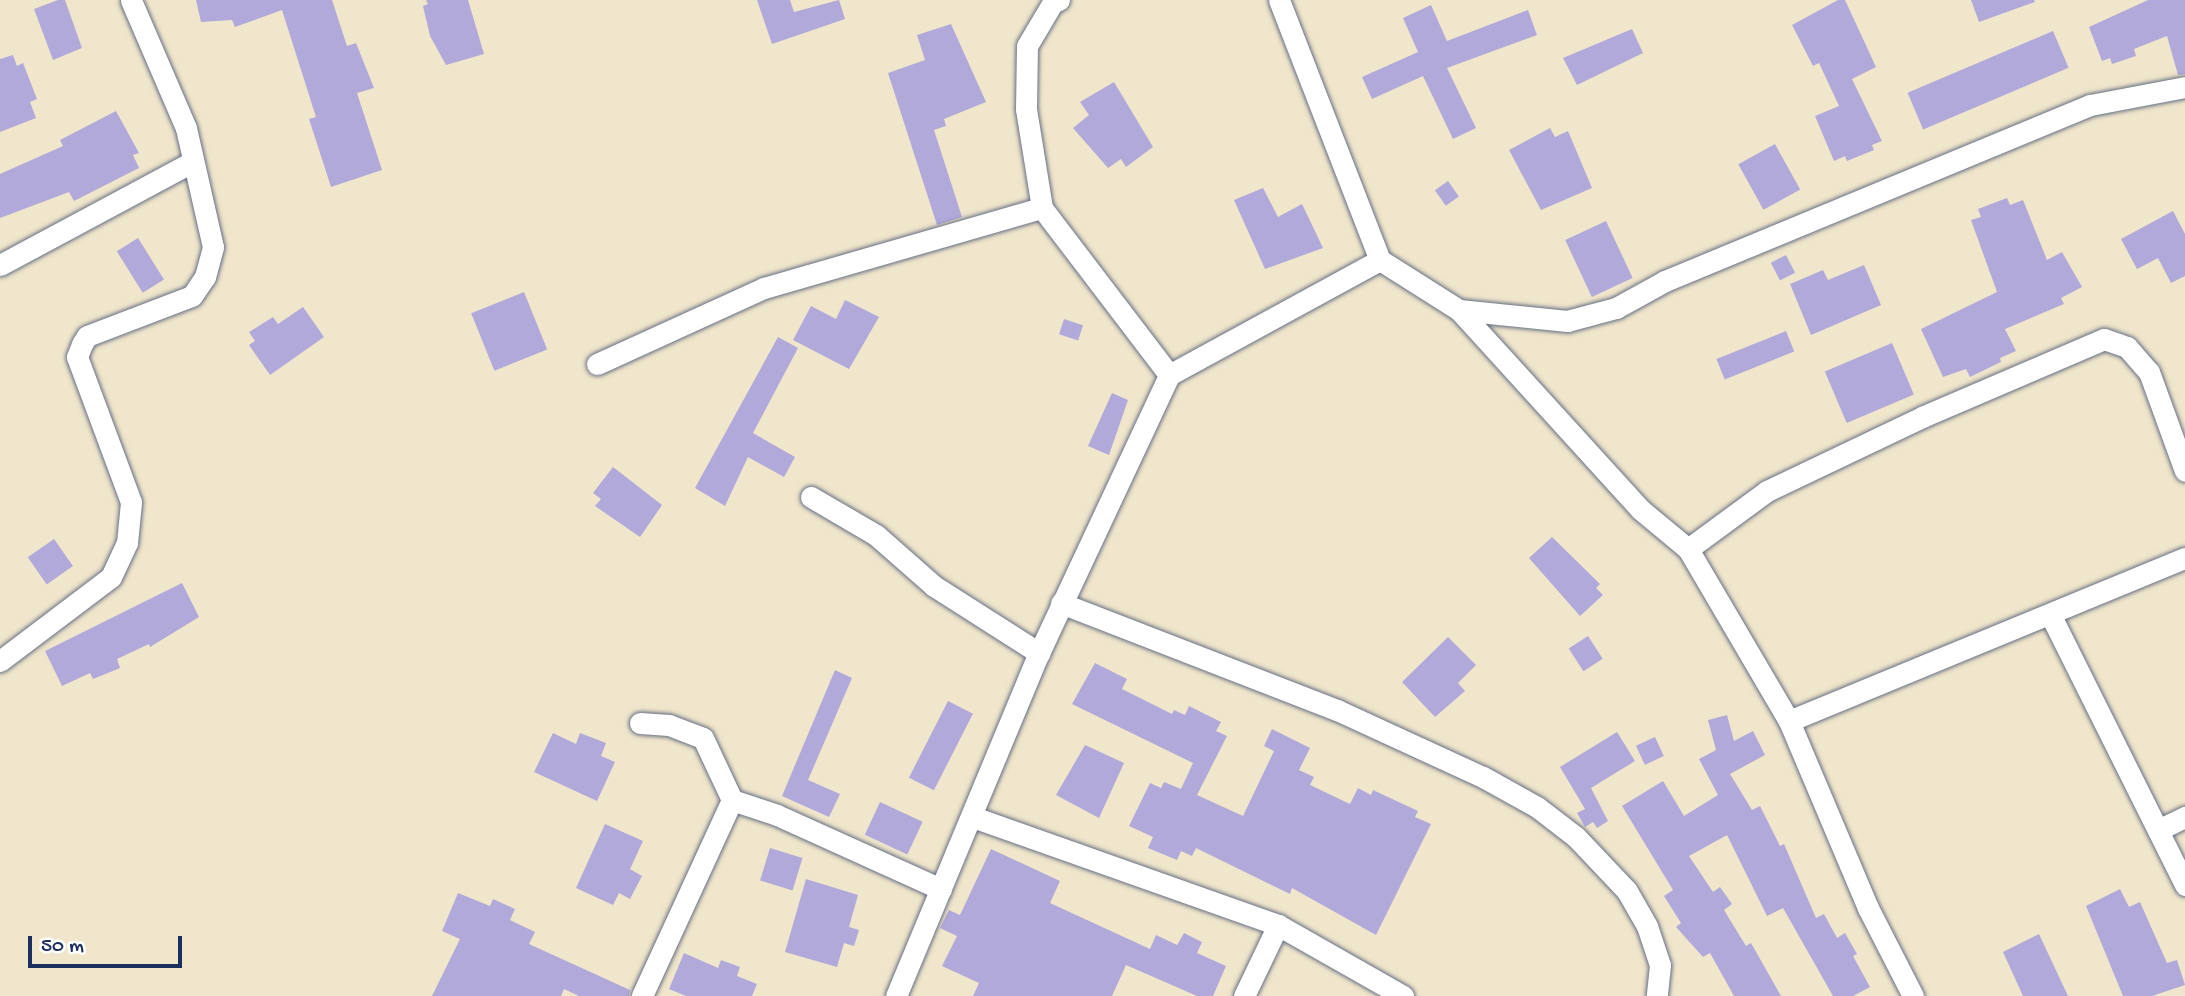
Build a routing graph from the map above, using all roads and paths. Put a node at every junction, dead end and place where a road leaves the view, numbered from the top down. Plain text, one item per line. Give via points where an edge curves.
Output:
1 (131, 0) edge
2 (1059, 0) edge
3 (1279, 0) edge
4 (2185, 87) edge
5 (192, 162) junction
6 (1042, 208) junction
7 (1380, 260) junction
8 (0, 265) edge
9 (1459, 310) junction
10 (597, 365) dead end
11 (1169, 375) junction
12 (2185, 471) edge
13 (811, 497) dead end
14 (1688, 549) junction
15 (2185, 558) edge
16 (1061, 603) junction
17 (2050, 614) junction
18 (1039, 653) junction
19 (0, 661) edge
20 (1789, 721) junction
21 (640, 723) dead end
22 (732, 800) junction
23 (973, 817) junction
24 (2185, 817) edge
25 (2158, 830) junction
26 (2185, 885) edge
27 (942, 889) junction
28 (1278, 925) junction
29 (642, 996) edge
30 (896, 996) edge
31 (1244, 996) edge
32 (1403, 996) edge
33 (1657, 996) edge
34 (1913, 996) edge

1 - 5 street via 186,128
2 - 6 street via 1053,2 1027,46 1026,109
3 - 7 street
4 - 9 street via 2090,105 1665,281 1616,308 1567,321
5 - 8 street
5 - 19 street via 213,247 205,277 192,296 87,336 78,357 131,502 127,543 111,577
6 - 10 street via 765,288
6 - 11 street
7 - 9 street
7 - 11 street
9 - 14 street via 1641,510
11 - 16 street
12 - 14 street via 2149,372 2127,347 2104,339 1922,417 1767,491
13 - 18 street via 876,535 934,586
14 - 20 street
15 - 17 street
16 - 18 street
16 - 33 street via 1338,710 1537,807 1576,837 1627,891 1647,926 1660,965
17 - 20 street
17 - 25 street
18 - 23 street
20 - 34 street via 1868,908
21 - 22 street via 669,725 703,738
22 - 27 street via 777,815
22 - 29 street
23 - 27 street
23 - 28 street
24 - 25 street
25 - 26 street
27 - 30 street
28 - 31 street
28 - 32 street

